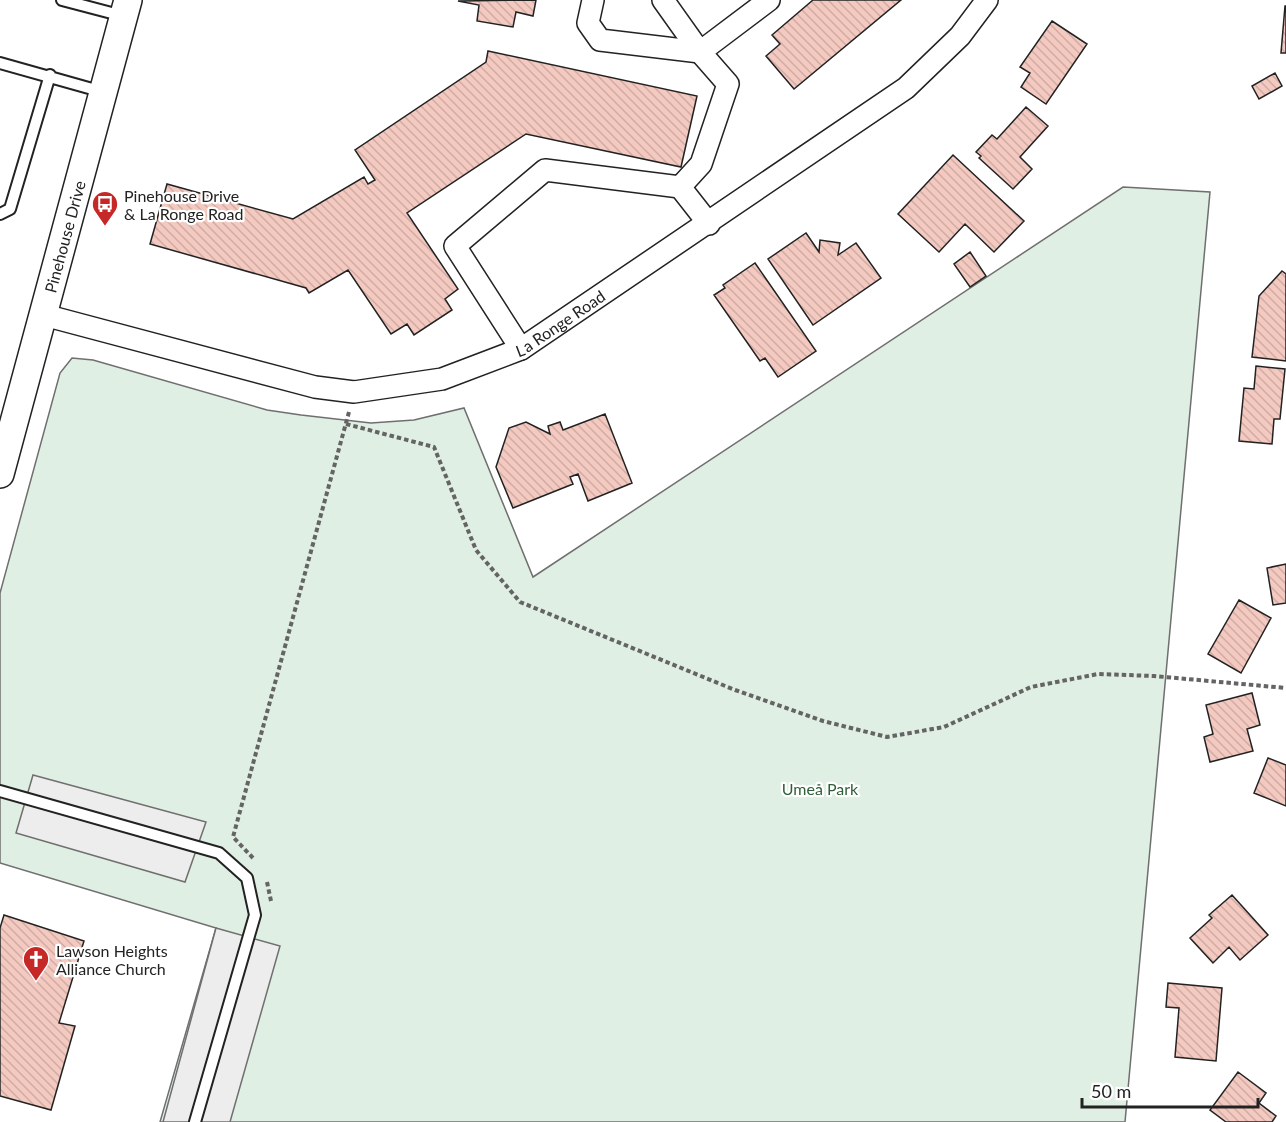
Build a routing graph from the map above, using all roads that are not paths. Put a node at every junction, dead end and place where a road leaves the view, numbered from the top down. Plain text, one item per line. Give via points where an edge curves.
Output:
1 (62, 0) edge
2 (593, 0) edge
3 (663, 0) edge
4 (769, 0) edge
5 (987, 0) edge
6 (126, 8) edge
7 (700, 52) junction
8 (0, 63) edge
9 (50, 75) junction
10 (104, 92) junction
11 (680, 187) junction
12 (0, 214) edge
13 (709, 224) junction
14 (44, 315) junction
15 (521, 349) junction
16 (0, 474) edge
17 (0, 791) edge
18 (195, 1122) edge

1 - 6 lane
2 - 7 street via 588,23 600,40
3 - 7 street
4 - 7 street
5 - 13 street, La Ronge Road via 960,36 906,88
6 - 10 street, Pinehouse Drive
7 - 11 street via 728,84 701,164
8 - 9 lane
9 - 10 lane
9 - 12 lane via 10,209
10 - 14 street, Pinehouse Drive
11 - 13 street
11 - 15 street via 545,170 455,246
13 - 15 street, La Ronge Road
14 - 15 street, La Ronge Road via 315,387 354,392 442,379
14 - 16 street, Pinehouse Drive
17 - 18 lane via 219,853 247,878 255,915

